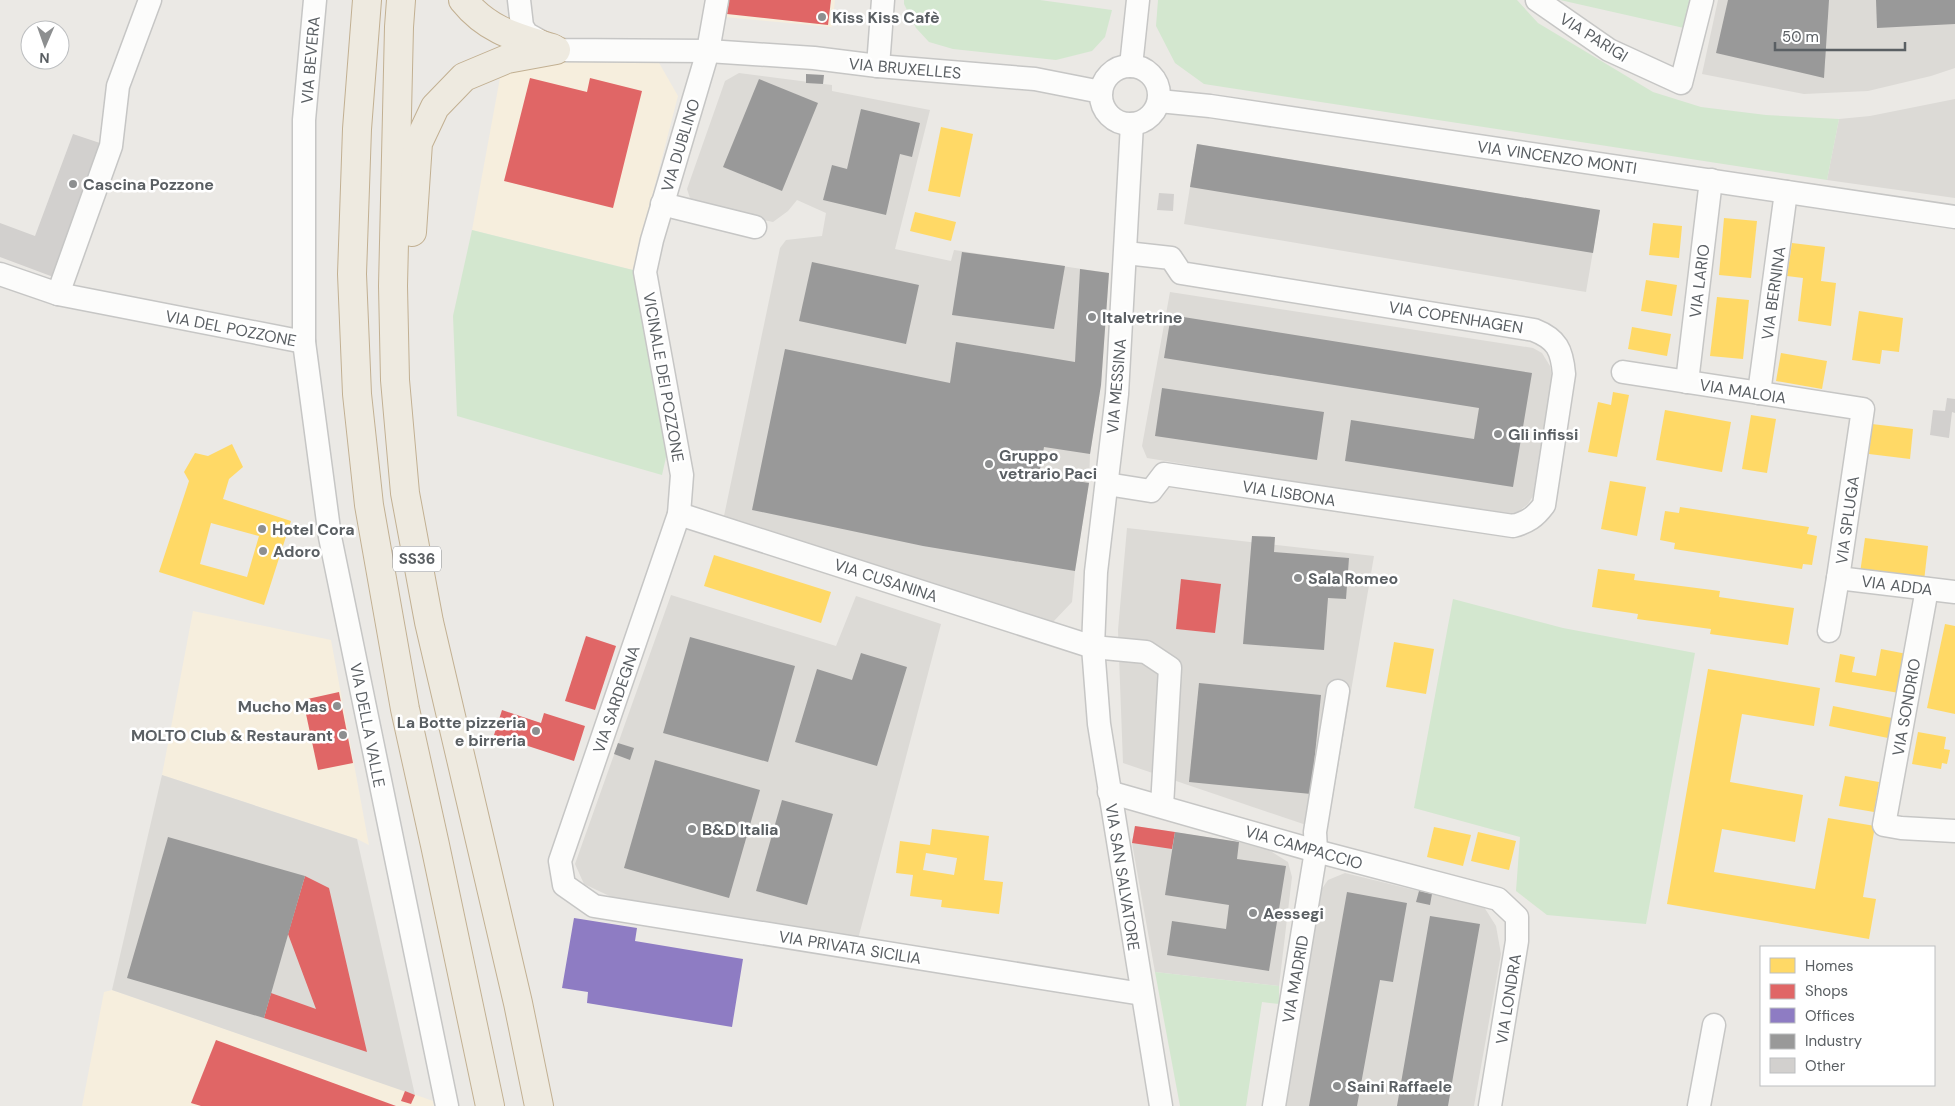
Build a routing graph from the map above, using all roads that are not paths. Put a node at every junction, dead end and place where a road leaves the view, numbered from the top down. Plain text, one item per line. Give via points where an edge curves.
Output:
1 (150, 0) edge
2 (315, 0) edge
3 (367, 0) edge
4 (401, 0) edge
5 (463, 0) edge
6 (519, 0) edge
7 (717, 0) edge
8 (883, 0) edge
9 (1138, 0) edge
10 (1537, 0) edge
11 (1702, 0) edge
12 (556, 50) junction
13 (708, 51) junction
14 (878, 66) junction
15 (1131, 66) junction
16 (1101, 92) junction
17 (1159, 101) junction
18 (304, 120) joint
19 (1132, 124) junction
20 (1711, 180) junction
21 (1786, 192) junction
22 (662, 204) junction
23 (1955, 217) edge
24 (755, 227) dead end
25 (652, 240) joint
26 (1126, 253) junction
27 (0, 274) edge
28 (393, 286) junction
29 (58, 294) junction
30 (304, 342) junction
31 (1623, 372) dead end
32 (1687, 382) junction
33 (1760, 393) junction
34 (1863, 409) joint
35 (1107, 484) junction
36 (678, 514) junction
37 (1481, 522) joint
38 (1838, 578) junction
39 (1927, 589) junction
40 (1955, 592) edge
41 (1829, 631) dead end
42 (1093, 647) junction
43 (1338, 691) dead end
44 (1109, 792) junction
45 (1162, 806) junction
46 (1955, 831) edge
47 (1316, 851) junction
48 (564, 885) joint
49 (1498, 899) joint
50 (1142, 994) junction
51 (1714, 1025) dead end
52 (447, 1106) edge
53 (490, 1106) edge
54 (539, 1106) edge
55 (1161, 1106) edge
56 (1274, 1106) edge
57 (1490, 1106) edge
58 (1699, 1106) edge

1 - 29 street via 118,86 111,146
2 - 18 street, VIA BEVERA
3 - 53 highway, SS36 via 357,129 352,274 357,394 368,505 405,709
4 - 28 highway, SS36
5 - 12 highway via 473,12 502,32
6 - 12 street via 522,26 527,34
7 - 13 street
8 - 14 street
9 - 15 street
10 - 11 street, VIA PARIGI via 1610,50 1682,83
12 - 13 street, VIA BRUXELLES
12 - 28 highway via 507,59 464,77 435,107 418,143 410,261
13 - 14 street, VIA BRUXELLES
13 - 22 street, VIA DUBLINO
14 - 16 street, VIA BRUXELLES via 1035,79
15 - 16 street via 1115,70
15 - 17 street via 1150,73 1159,90
16 - 19 street via 1109,115
17 - 19 street via 1150,117
17 - 20 street, VIA VINCENZO MONTI
18 - 30 street, VIA DEL POZZONE
19 - 26 street, VIA MESSINA
20 - 21 street, VIA VINCENZO MONTI
20 - 32 street, VIA LARIO
21 - 23 street, VIA VINCENZO MONTI
21 - 33 street, VIA BERNINA
22 - 24 street
22 - 25 street, VIA DUBLINO
25 - 36 street, VICINALE DEI POZZONE via 645,272 682,474
26 - 35 street, VIA MESSINA via 1117,394
26 - 37 street, VIA COPENHAGEN via 1171,258 1181,273 1534,330 1546,335 1557,345 1563,359 1564,374 1544,505 1527,522 1513,526
27 - 29 street, VIA DEL POZZONE
28 - 54 highway, SS36 via 394,380 404,493 429,622
29 - 30 street, VIA DEL POZZONE
30 - 52 street, VIA DELLA VALLE via 330,537
31 - 32 street, VIA MALOIA
32 - 33 street, VIA MALOIA
33 - 34 street, VIA MALOIA
34 - 38 street, VIA SPLUGA
35 - 37 street, VIA LISBONA via 1151,492 1164,474
35 - 42 street, VIA MESSINA via 1095,592
36 - 42 street, VIA CUSANINA
36 - 48 street, VIA SARDEGNA via 560,861
38 - 39 street, VIA ADDA
38 - 41 street, VIA SPLUGA
39 - 40 street, VIA ADDA
39 - 46 street, VIA SONDRIO via 1884,825
42 - 44 street, VIA SAN SALVATORE
42 - 45 street, VIA CUSANINA via 1146,652 1170,668
43 - 47 street, VIA MADRID via 1315,832
44 - 45 street, VIA CAMPACCIO
44 - 50 street, VIA SAN SALVATORE
45 - 47 street, VIA CAMPACCIO
47 - 49 street, VIA CAMPACCIO
47 - 56 street, VIA MADRID
48 - 50 street, VIA PRIVATA SICILIA via 594,906
49 - 57 street, VIA LONDRA via 1517,917 1517,941
50 - 55 street, VIA SAN SALVATORE
51 - 58 street

